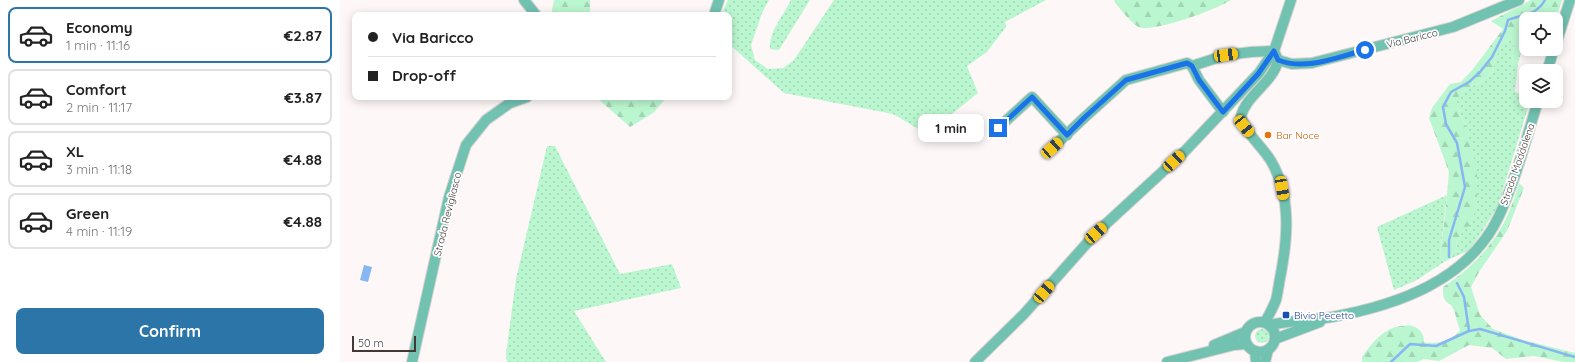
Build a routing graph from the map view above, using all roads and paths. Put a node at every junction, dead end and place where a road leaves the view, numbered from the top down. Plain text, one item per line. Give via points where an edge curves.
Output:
1 (524, 0) edge
2 (719, 0) edge
3 (1291, 0) edge
4 (1519, 0) edge
5 (1570, 0) edge
6 (534, 12) edge
7 (715, 12) edge
8 (1563, 22) edge
9 (1276, 55) junction
10 (1192, 66) junction
11 (518, 100) edge
12 (1536, 108) edge
13 (1223, 112) junction
14 (998, 128) dead end
15 (1067, 135) junction
16 (1052, 148) dead end
17 (1332, 317) junction
18 (1267, 323) junction
19 (1245, 332) junction
20 (1275, 339) junction
21 (1247, 344) junction
22 (1268, 350) junction
23 (1255, 351) junction
24 (1172, 361) edge
25 (412, 362) edge
26 (975, 362) edge
27 (1256, 362) edge
28 (1265, 362) edge

1 - 6 street
2 - 7 street
3 - 9 street
4 - 9 street, Via Baricco via 1453,27 1312,63 1292,64
5 - 8 street
9 - 10 street, Via Baricco via 1251,52 1226,55
9 - 13 street
9 - 18 street via 1275,68 1247,103 1241,116 1244,126 1272,162 1279,176 1285,203 1284,256 1276,301
10 - 13 street via 1199,80
10 - 15 street, Via Baricco via 1187,63 1126,80
11 - 25 street, Strada Revigliasco via 486,120 466,145 449,197
12 - 17 street, Strada Maddalena via 1499,217 1478,251 1456,270 1429,287 1400,299
13 - 26 street via 1185,151 1096,233 1024,314
14 - 15 street via 1032,97
15 - 16 street, Via Baricco
17 - 18 street, Strada Maddalena
17 - 20 street, Strada Maddalena
18 - 19 street via 1254,323
18 - 20 street via 1273,328
19 - 21 street
19 - 24 street
20 - 22 street
21 - 23 street
21 - 24 street
22 - 23 street
22 - 28 street
23 - 27 street

